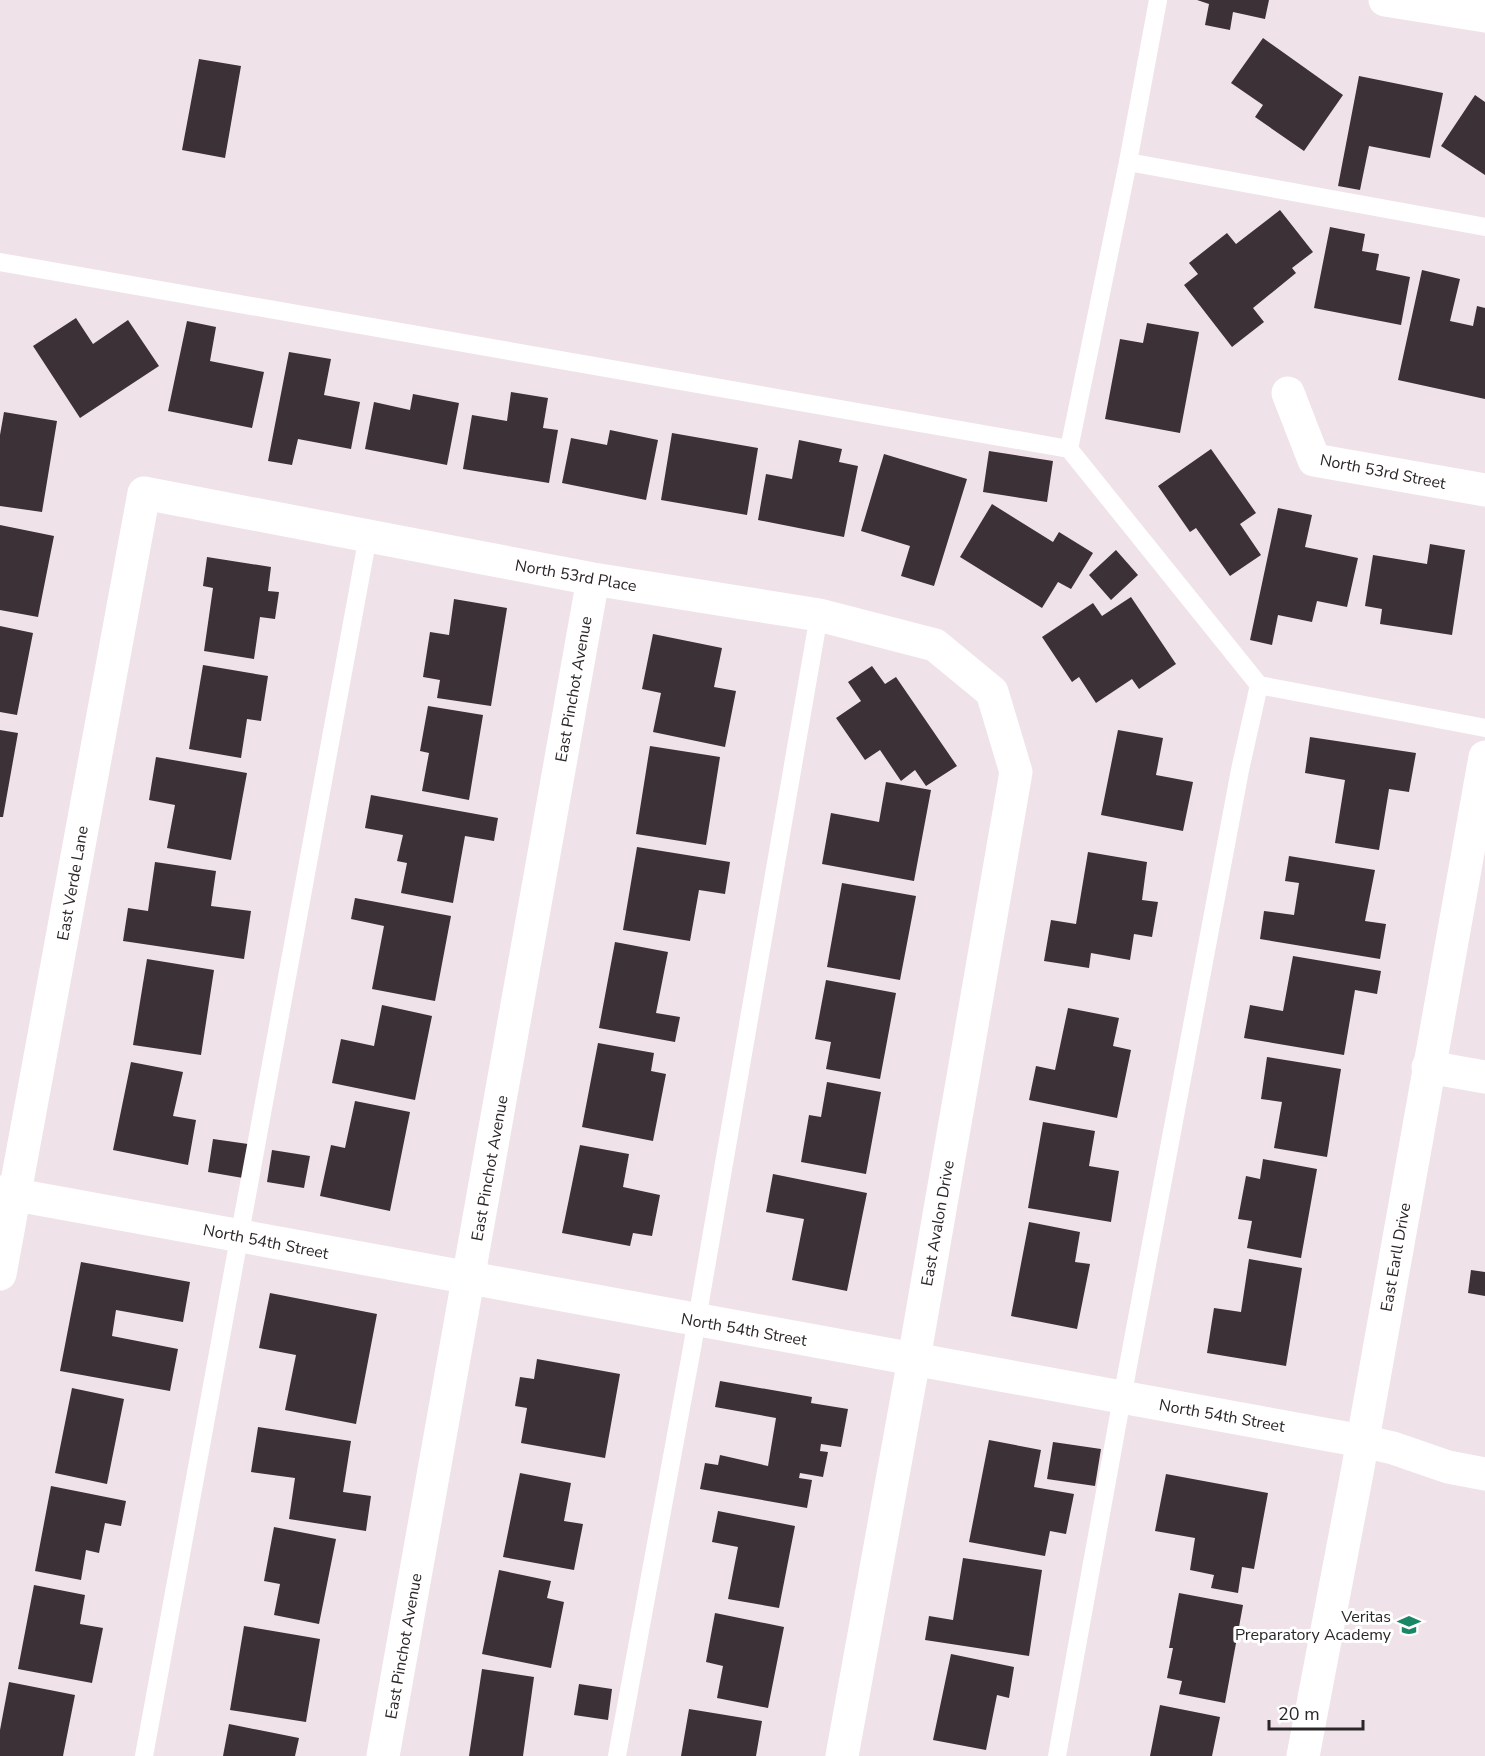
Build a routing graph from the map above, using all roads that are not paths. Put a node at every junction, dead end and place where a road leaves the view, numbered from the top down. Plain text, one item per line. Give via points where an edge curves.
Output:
1 (1158, 0) edge
2 (1385, 0) edge
3 (1485, 16) edge
4 (1128, 162) junction
5 (1485, 227) edge
6 (0, 262) edge
7 (1288, 393) dead end
8 (1069, 449) junction
9 (1485, 490) edge
10 (144, 493) joint
11 (368, 536) junction
12 (593, 579) junction
13 (819, 615) junction
14 (1259, 685) junction
15 (992, 692) joint
16 (1485, 728) edge
17 (1485, 757) edge
18 (1428, 1067) junction
19 (1485, 1077) edge
20 (7, 1193) edge
21 (239, 1236) junction
22 (0, 1274) edge
23 (469, 1279) junction
24 (697, 1320) junction
25 (914, 1359) junction
26 (1122, 1398) junction
27 (1362, 1441) junction
28 (1485, 1474) edge
29 (144, 1756) edge
30 (383, 1756) edge
31 (617, 1756) edge
32 (842, 1756) edge
33 (1057, 1756) edge
34 (1303, 1756) edge

1 - 4 lane
2 - 3 street
4 - 5 lane
4 - 8 lane
6 - 8 lane
7 - 9 street, North 53rd Street via 1314,460
8 - 14 lane
10 - 11 street, North 53rd Place
10 - 20 street, East Verde Lane
11 - 12 street, North 53rd Place
11 - 21 lane
12 - 13 street, North 53rd Place
12 - 23 street, East Pinchot Avenue
13 - 15 street, North 53rd Place via 935,645
13 - 24 lane
14 - 16 lane
14 - 26 lane
15 - 25 street, East Avalon Drive via 1016,772
17 - 18 street, East Earll Drive
18 - 19 street
18 - 27 street, East Earll Drive
20 - 21 street, North 54th Street
20 - 22 street, East Verde Lane
21 - 23 street, North 54th Street
21 - 29 lane
23 - 24 street, North 54th Street
23 - 30 street, East Pinchot Avenue
24 - 25 street, North 54th Street
24 - 31 lane
25 - 26 street, North 54th Street
25 - 32 street, East Avalon Drive
26 - 27 street, North 54th Street
26 - 33 lane
27 - 28 street, North 54th Street
27 - 34 street, East Earll Drive

